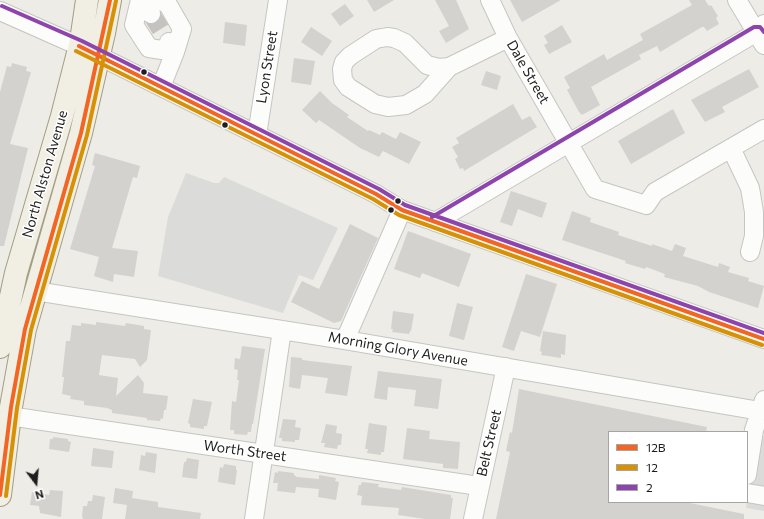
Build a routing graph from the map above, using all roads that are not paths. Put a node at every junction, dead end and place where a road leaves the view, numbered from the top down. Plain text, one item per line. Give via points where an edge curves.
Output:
1 (87, 0) edge
2 (110, 0) edge
3 (278, 0) edge
4 (490, 0) edge
5 (737, 0) edge
6 (147, 4) edge
7 (0, 11) edge
8 (762, 34) edge
9 (508, 38) junction
10 (170, 45) junction
11 (79, 46) junction
12 (98, 56) junction
13 (449, 68) junction
14 (161, 87) junction
15 (764, 129) edge
16 (257, 135) junction
17 (569, 143) junction
18 (731, 148) junction
19 (402, 210) junction
20 (435, 222) junction
21 (750, 252) dead end
22 (6, 288) edge
23 (35, 291) junction
24 (282, 330) junction
25 (764, 339) edge
26 (346, 340) junction
27 (0, 347) edge
28 (506, 367) junction
29 (762, 405) edge
30 (10, 416) junction
31 (757, 452) edge
32 (263, 453) junction
33 (748, 474) edge
34 (480, 486) junction
35 (748, 493) edge
36 (0, 495) edge
37 (764, 496) edge
38 (254, 519) edge
39 (473, 519) edge

1 - 11 main road, North Alston Avenue
2 - 12 main road, North Alston Avenue
3 - 16 street, Lyon Street
4 - 9 street, Dale Street
5 - 8 street
6 - 10 street via 167,4 182,29
6 - 10 street via 134,25 149,48
7 - 11 street
8 - 17 street
9 - 13 street
9 - 17 street, Dale Street
10 - 14 street
11 - 12 street
11 - 22 main road, North Alston Avenue via 54,148
12 - 14 street
12 - 23 main road, North Alston Avenue via 79,138
13 - 13 street via 417,100 395,107 375,104 363,98 348,87 342,75 344,62 350,56 376,39 387,37 405,43 427,65
14 - 16 street
15 - 18 street
16 - 19 street via 376,194
17 - 18 street, Dale Street via 595,189 646,206 655,192
17 - 20 street
18 - 21 street via 750,188 754,212 754,236
19 - 20 street
19 - 26 street
20 - 25 street
22 - 27 main road, North Alston Avenue
23 - 24 street, Morning Glory Avenue
23 - 30 main road, North Alston Avenue via 22,343
24 - 26 street, Morning Glory Avenue
24 - 32 street
26 - 28 street, Morning Glory Avenue
28 - 29 street, Morning Glory Avenue
28 - 34 street, Belt Street
29 - 31 street, Morning Glory Avenue via 754,430
30 - 32 street, Worth Street
30 - 36 main road, North Alston Avenue
31 - 33 street, Morning Glory Avenue
32 - 34 street, Worth Street
32 - 38 street
34 - 39 street, Belt Street
35 - 37 street

